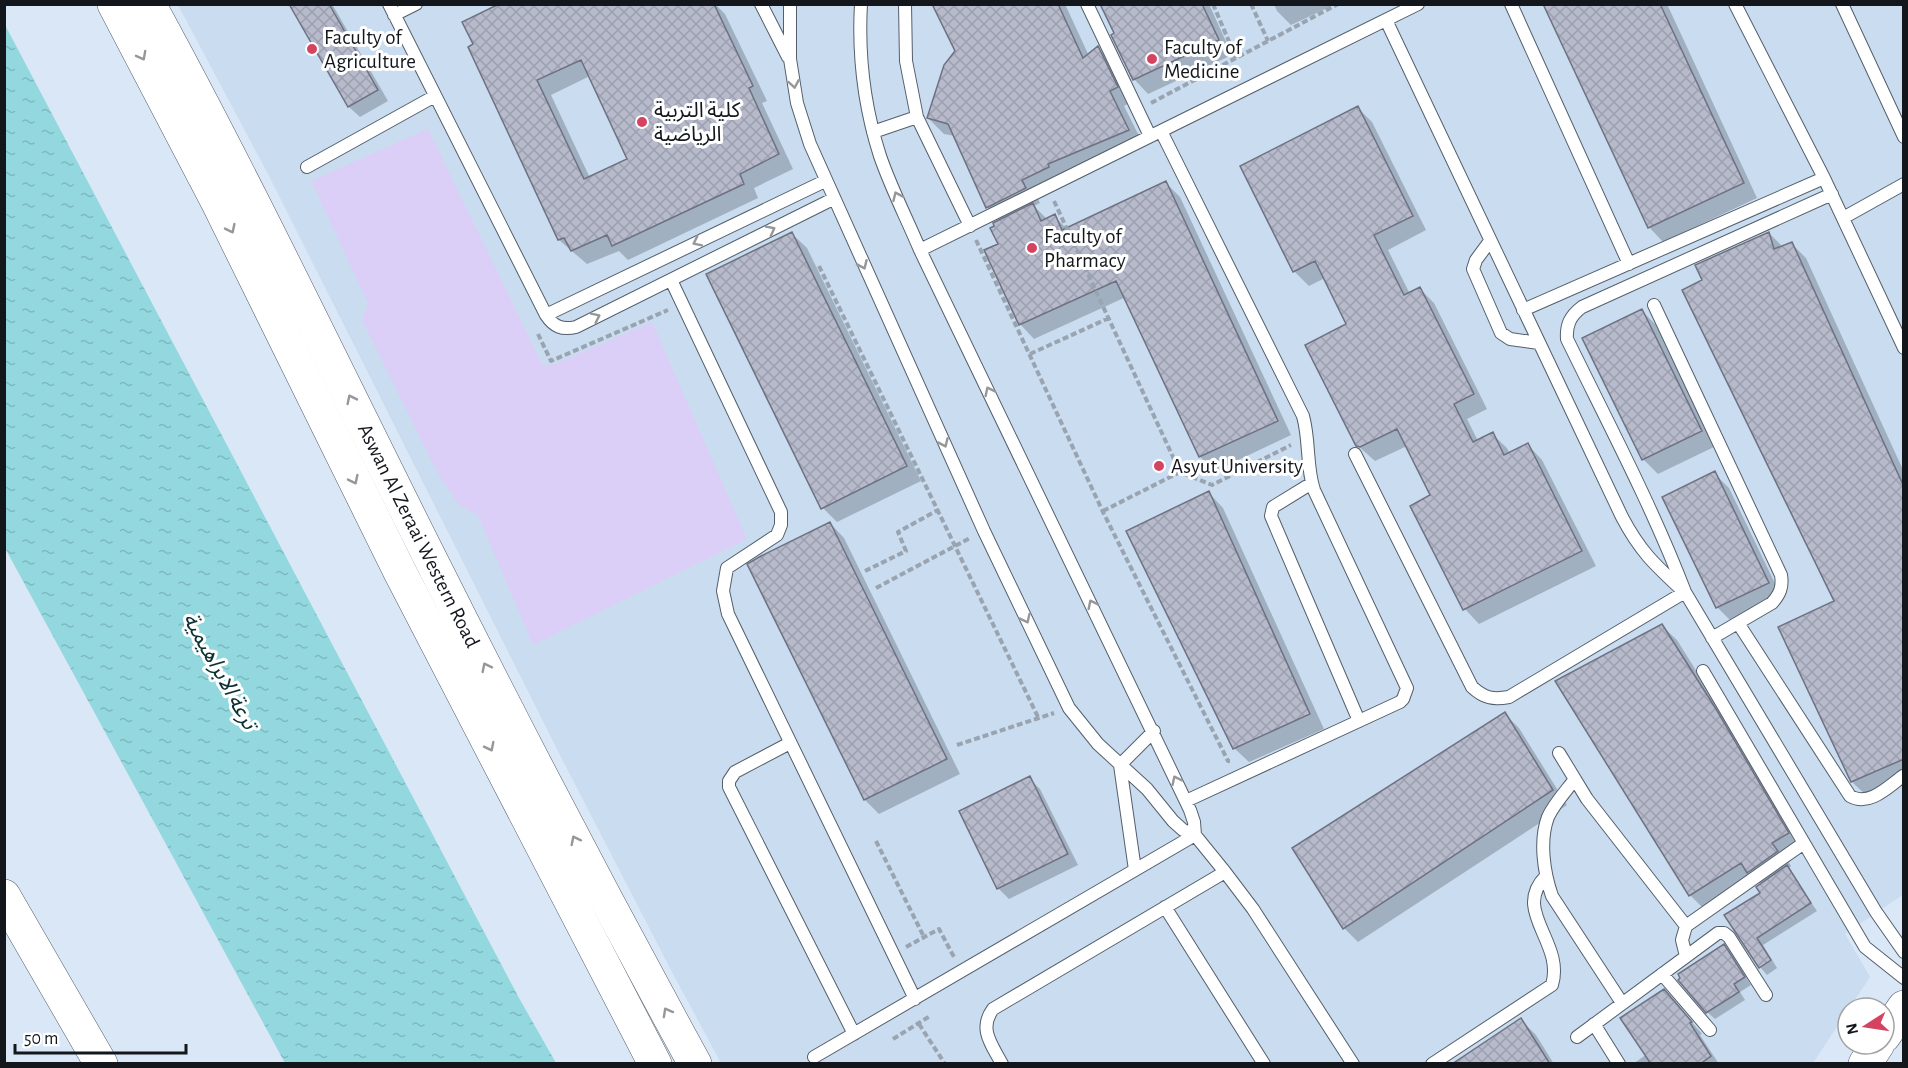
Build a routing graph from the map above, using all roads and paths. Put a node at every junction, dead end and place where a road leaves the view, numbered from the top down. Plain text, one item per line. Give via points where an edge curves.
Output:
1 (114, 4) edge
2 (149, 4) edge
3 (416, 4) edge
4 (761, 4) edge
5 (790, 4) edge
6 (861, 4) edge
7 (904, 4) edge
8 (1087, 4) edge
9 (1212, 4) edge
10 (1251, 4) edge
11 (1338, 4) edge
12 (1418, 4) edge
13 (1511, 4) edge
14 (1735, 4) edge
15 (1842, 4) edge
16 (392, 10) edge
17 (1386, 20) junction
18 (1268, 42) junction
19 (1236, 58) junction
20 (790, 59) junction
21 (435, 96) junction
22 (1138, 110) junction
23 (917, 117) junction
24 (873, 132) junction
25 (1155, 134) junction
26 (1904, 137) edge
27 (307, 167) dead end
28 (1824, 177) junction
29 (825, 181) junction
30 (1904, 184) edge
31 (1047, 188) junction
32 (1832, 194) junction
33 (833, 199) junction
34 (1844, 218) junction
35 (970, 226) junction
36 (1490, 240) junction
37 (920, 250) junction
38 (1629, 264) junction
39 (819, 266) dead end
40 (671, 280) junction
41 (1654, 305) dead end
42 (1524, 310) junction
43 (546, 315) junction
44 (1109, 318) junction
45 (1539, 343) junction
46 (1904, 348) edge
47 (1030, 354) junction
48 (1308, 437) junction
49 (1355, 454) dead end
50 (1180, 472) junction
51 (1312, 483) junction
52 (938, 510) junction
53 (1103, 512) junction
54 (966, 540) dead end
55 (954, 546) junction
56 (865, 571) dead end
57 (876, 588) dead end
58 (1685, 592) junction
59 (1738, 623) junction
60 (1712, 638) junction
61 (1703, 671) dead end
62 (1049, 715) dead end
63 (1039, 719) junction
64 (1359, 721) junction
65 (1154, 731) junction
66 (790, 743) junction
67 (957, 745) dead end
68 (1558, 753) dead end
69 (1237, 762) dead end
70 (1120, 765) junction
71 (1903, 776) edge
72 (1575, 778) junction
73 (1186, 801) junction
74 (1195, 835) junction
75 (876, 841) dead end
76 (1804, 843) junction
77 (1135, 870) junction
78 (1225, 872) junction
79 (1546, 876) junction
80 (4, 896) edge
81 (1166, 907) junction
82 (1686, 926) junction
83 (924, 937) junction
84 (1904, 952) edge
85 (893, 954) junction
86 (1686, 956) junction
87 (962, 971) junction
88 (1662, 974) junction
89 (1904, 978) edge
90 (1766, 995) dead end
91 (915, 999) junction
92 (1622, 1003) junction
93 (930, 1016) dead end
94 (919, 1024) junction
95 (1594, 1024) junction
96 (1710, 1030) dead end
97 (854, 1034) junction
98 (1577, 1037) dead end
99 (893, 1039) dead end
100 (814, 1057) dead end
101 (101, 1064) edge
102 (655, 1064) edge
103 (695, 1064) edge
104 (945, 1064) edge
105 (1002, 1064) edge
106 (1264, 1064) edge
107 (1353, 1064) edge
108 (1432, 1064) edge
109 (1619, 1064) edge

1 -> 102 main road, Aswan Al Zeraai Western Road via 217,201 400,572
103 -> 2 main road, Aswan Al Zeraai Western Road via 602,893 429,557 246,187
3 - 16 lane
4 - 20 lane
5 - 20 lane
6 - 24 lane via 861,64
7 - 23 lane via 906,61
8 - 22 lane
9 - 19 path
10 - 18 path
11 - 18 path
12 - 17 lane
13 - 38 lane
14 - 28 lane
15 - 26 lane
16 - 21 lane
17 - 25 lane
17 - 36 lane
18 - 19 path
19 - 22 path
20 -> 29 lane via 797,103
21 - 27 lane
21 - 43 lane
22 - 25 lane
23 - 24 lane
23 - 35 lane
37 -> 24 lane
25 - 31 lane
25 - 48 lane via 1303,416
28 - 32 lane
28 - 38 lane
29 - 33 lane
29 -> 43 lane
30 - 34 lane
31 - 35 lane
31 - 44 path
32 - 34 lane
32 - 58 lane via 1582,307 1568,324 1567,339 1641,490
40 -> 33 lane
33 -> 70 lane via 1069,708
34 - 46 lane
35 - 37 lane
35 - 47 path
36 - 42 lane
36 - 45 lane via 1473,268 1501,333 1510,339
65 -> 37 lane
38 - 42 lane
39 - 52 path
43 -> 40 lane via 558,327 576,327
40 - 66 lane via 781,512 777,535 727,568 723,591 728,614
41 - 59 lane via 1781,575 1782,588 1772,603
42 - 45 lane
44 - 47 path
44 - 50 path
45 - 58 lane via 1635,541
47 - 53 path
48 - 50 path via 1212,485
48 - 51 lane
49 - 58 lane via 1472,687 1490,699 1509,697
50 - 53 path
51 - 64 lane via 1273,507 1271,516
51 - 64 lane via 1407,688 1400,702
52 - 55 path
52 - 56 path via 898,532 906,551
53 - 69 path via 1228,760
54 - 55 path
55 - 57 path
55 - 63 path
58 - 60 lane
59 - 60 lane
59 - 71 lane via 1850,796 1866,800
60 - 84 lane via 1876,912
61 - 76 lane
62 - 63 path
63 - 67 path
64 - 73 lane
65 - 70 lane
73 -> 65 lane
66 - 85 lane
66 - 97 lane via 735,772 729,787
68 - 72 lane
70 - 74 lane via 1158,800 1173,821
70 - 77 lane
72 - 79 lane via 1548,817
72 - 82 lane
73 - 74 lane
74 - 77 lane
74 - 78 lane
75 - 83 path
76 - 82 lane
76 - 89 lane via 1865,947
77 - 87 lane
78 - 81 lane
78 - 107 lane
79 - 92 lane via 1552,896
79 - 108 lane via 1533,900 1554,958 1556,973 1552,985
80 - 101 main road
81 - 105 lane via 993,1008 986,1020 986,1033
81 - 106 lane
82 - 86 lane via 1682,940
83 - 85 path
83 - 87 path via 939,929
85 - 91 lane
86 - 88 lane
86 - 90 lane via 1718,933 1727,934
87 - 91 lane
88 - 92 lane
88 - 96 lane
91 - 97 lane
92 - 95 lane
93 - 94 path
94 - 99 path
94 - 104 path
95 - 98 lane
95 - 109 lane
97 - 100 lane

